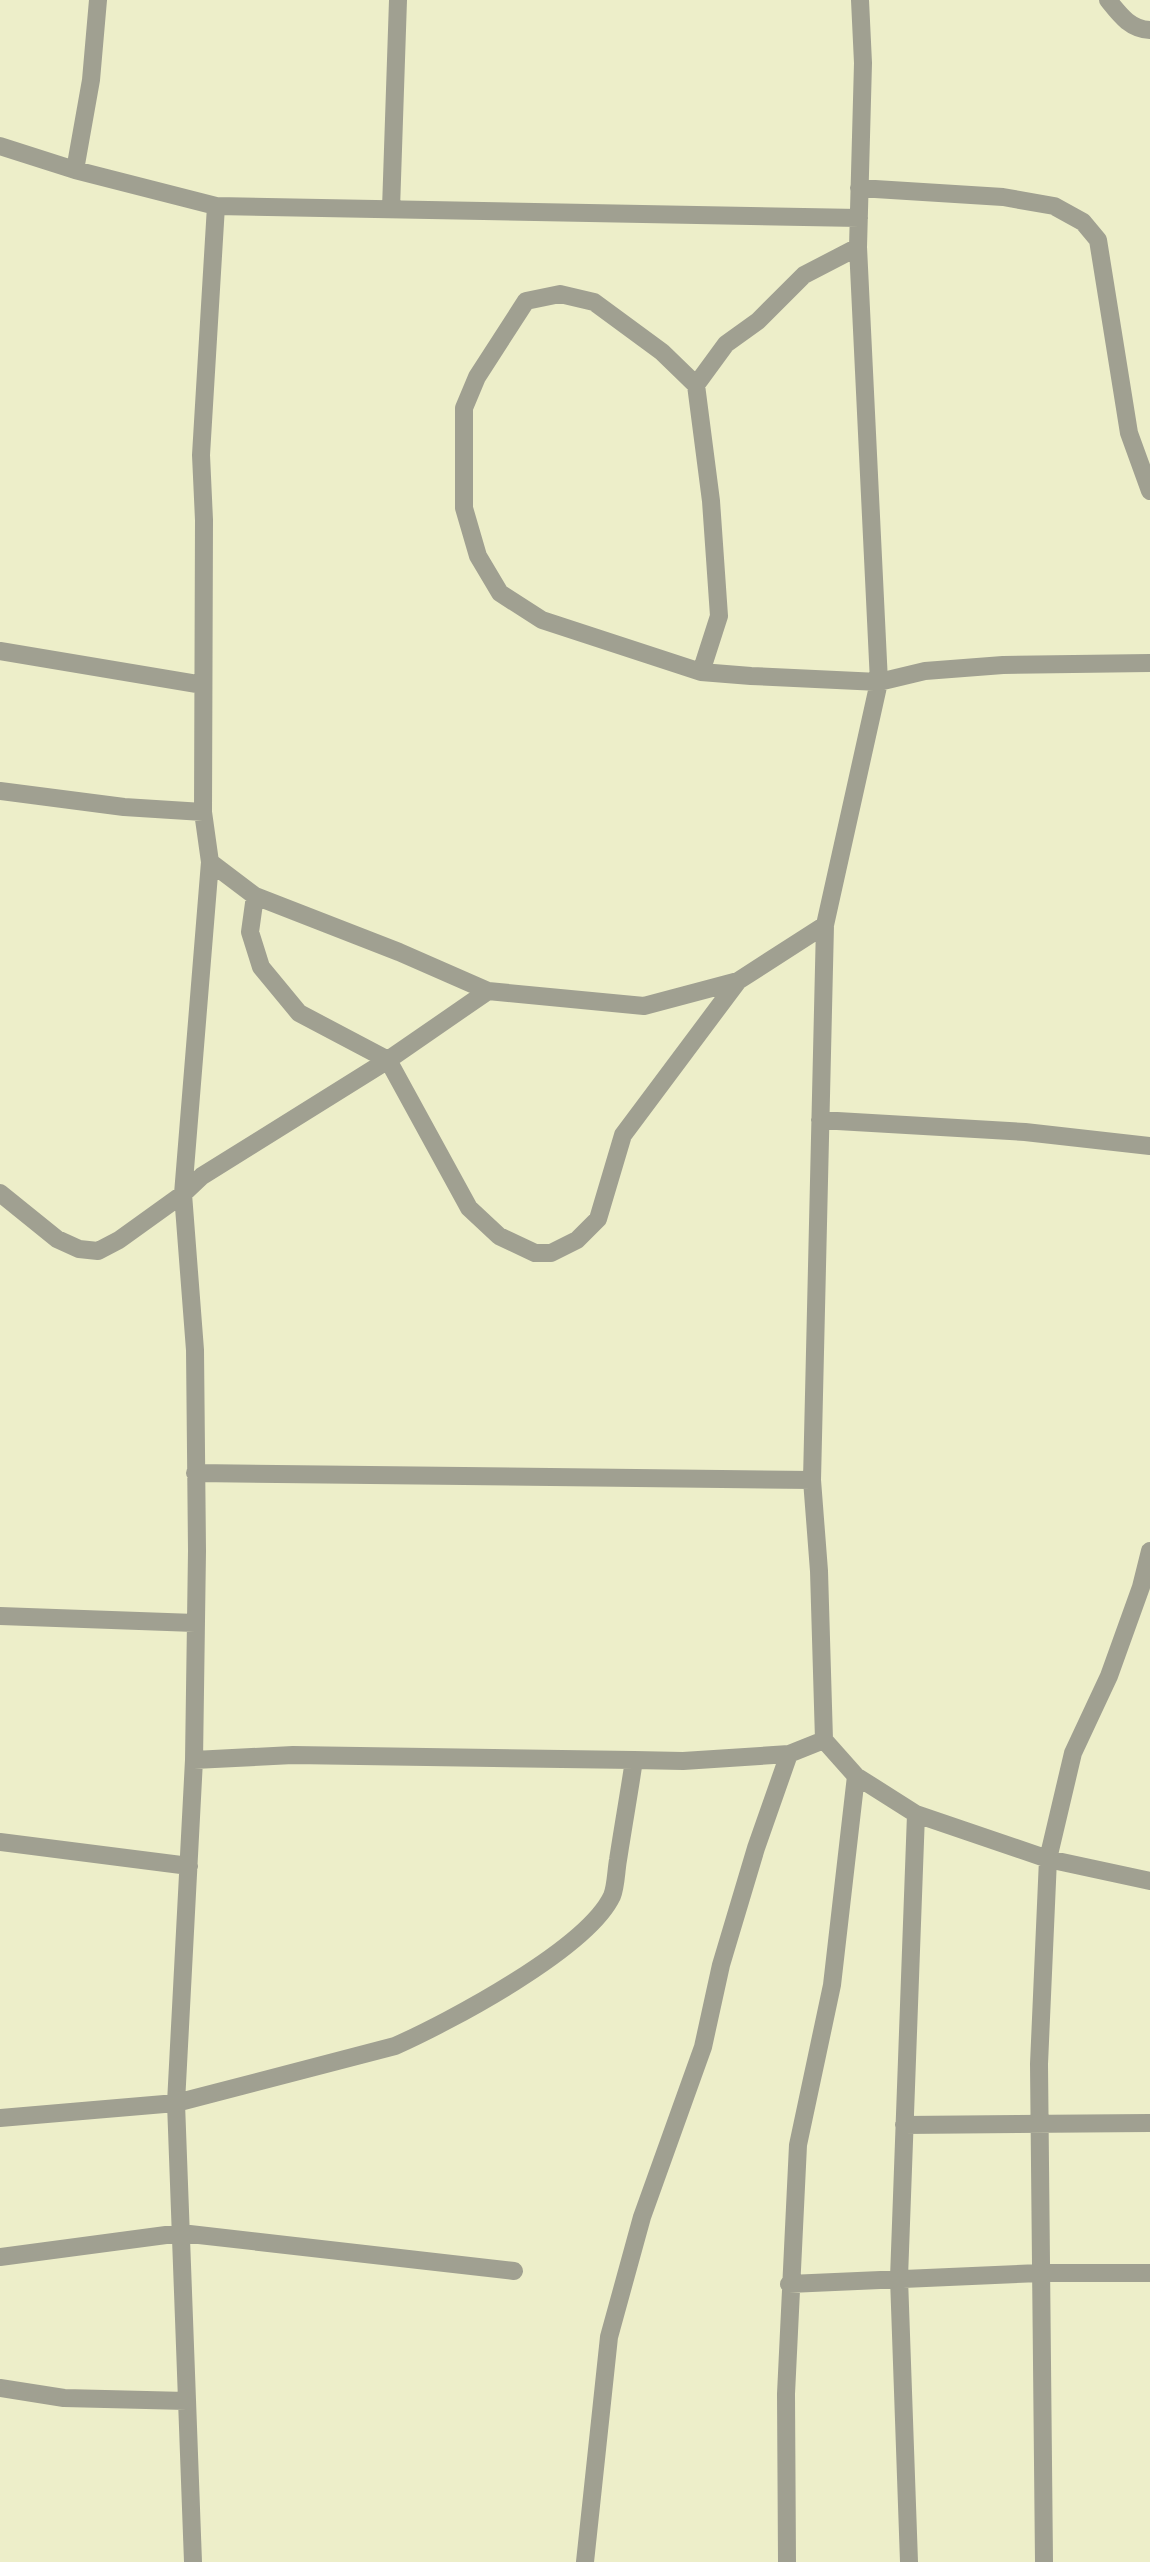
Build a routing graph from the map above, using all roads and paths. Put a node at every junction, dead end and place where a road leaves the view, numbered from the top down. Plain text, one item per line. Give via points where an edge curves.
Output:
1 (98, 0) edge
2 (398, 0) edge
3 (860, 0) edge
4 (1107, 0) edge
5 (1150, 30) edge
6 (0, 146) edge
7 (75, 170) junction
8 (859, 188) junction
9 (216, 206) junction
10 (392, 209) junction
11 (859, 218) junction
12 (858, 248) junction
13 (696, 386) junction
14 (1150, 491) edge
15 (0, 651) edge
16 (1150, 663) edge
17 (701, 672) junction
18 (879, 682) junction
19 (203, 685) junction
20 (0, 791) edge
21 (203, 812) junction
22 (210, 862) junction
23 (255, 896) junction
24 (825, 925) junction
25 (738, 981) junction
26 (488, 991) junction
27 (388, 1060) junction
28 (820, 1120) junction
29 (1150, 1146) edge
30 (0, 1193) edge
31 (183, 1194) junction
32 (195, 1473) junction
33 (812, 1480) junction
34 (1150, 1551) edge
35 (1145, 1588) edge
36 (0, 1616) edge
37 (195, 1623) junction
38 (824, 1740) junction
39 (789, 1754) junction
40 (194, 1760) junction
41 (634, 1760) junction
42 (856, 1776) junction
43 (916, 1814) junction
44 (0, 1842) edge
45 (1048, 1860) junction
46 (189, 1866) junction
47 (1150, 1881) edge
48 (176, 2103) junction
49 (0, 2118) edge
50 (1039, 2123) junction
51 (1150, 2123) edge
52 (904, 2125) junction
53 (181, 2233) junction
54 (0, 2257) edge
55 (514, 2271) dead end
56 (1040, 2273) junction
57 (1150, 2273) edge
58 (898, 2278) junction
59 (789, 2284) junction
60 (0, 2388) edge
61 (187, 2401) junction
62 (194, 2562) edge
63 (585, 2562) edge
64 (787, 2562) edge
65 (909, 2562) edge
66 (1044, 2562) edge

1 - 7 street via 91,80
2 - 10 street
3 - 8 street via 863,63
4 - 5 street via 1123,19 1136,28
6 - 7 street
7 - 9 street
8 - 11 street
8 - 14 street via 1003,197 1054,206 1083,222 1098,240 1129,434
9 - 10 street
9 - 19 street via 201,455
10 - 11 street
11 - 12 street
12 - 13 street via 804,275 758,321 726,344
12 - 18 street
13 - 17 street via 711,501 719,616
13 - 17 street via 662,352 594,302 560,294 526,301 477,377 465,408 464,508 478,556 500,593 542,620
15 - 19 street
16 - 18 street via 1003,664 925,671
17 - 18 street
18 - 24 street
19 - 21 street
20 - 21 street via 124,807
21 - 22 street
22 - 23 street
22 - 31 street
23 - 26 street
23 - 27 street via 250,932 261,967 299,1013
24 - 25 street
24 - 28 street
25 - 26 street via 644,1006
25 - 27 street via 623,1135 598,1219 577,1240 551,1253 536,1254 520,1248 469,1208
26 - 27 street
27 - 31 street via 202,1176
28 - 29 street via 1025,1132
28 - 33 street
30 - 31 street via 57,1239 98,1251
31 - 32 street via 195,1350
32 - 33 street
32 - 37 street
33 - 38 street
34 - 35 street
35 - 45 street via 1073,1753
36 - 37 street
37 - 40 street
38 - 39 street
38 - 42 street
39 - 41 street
39 - 63 street via 721,1965 703,2048 642,2217 609,2337
40 - 41 street via 293,1755
40 - 46 street
41 - 48 street via 612,1896 586,1929 563,1947 494,1994 395,2046
42 - 43 street
42 - 59 street via 832,1985 798,2145
43 - 45 street
43 - 52 street
44 - 46 street
45 - 47 street
45 - 50 street
46 - 48 street
48 - 49 street
48 - 53 street
50 - 51 street
50 - 52 street
50 - 56 street
52 - 58 street
53 - 54 street
53 - 55 street
53 - 61 street
56 - 57 street
56 - 58 street
56 - 66 street
58 - 59 street
58 - 65 street
59 - 64 street
60 - 61 street via 64,2398
61 - 62 street

